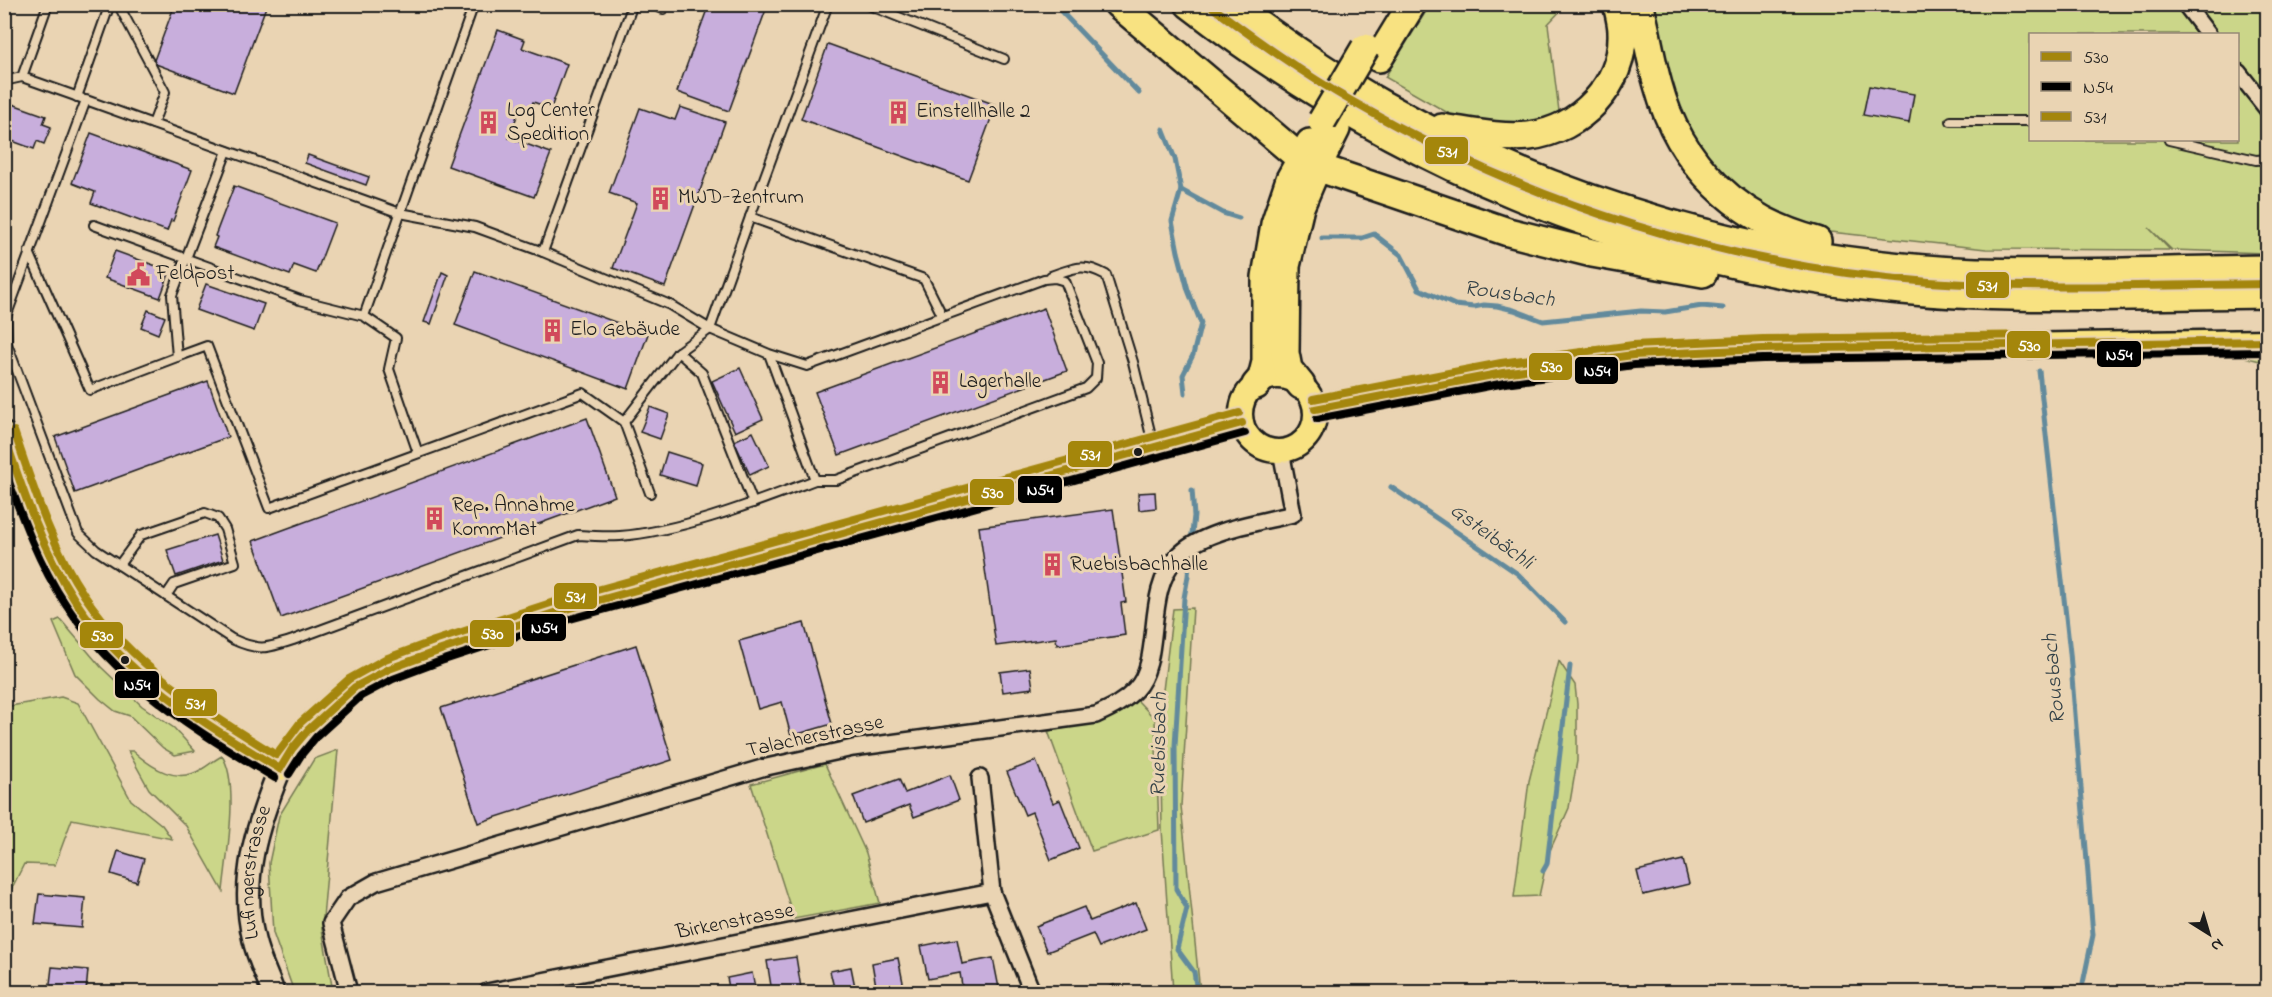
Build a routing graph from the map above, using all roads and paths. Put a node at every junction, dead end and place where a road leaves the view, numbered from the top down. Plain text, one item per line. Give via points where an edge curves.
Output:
1 (48, 4) edge
2 (110, 4) edge
3 (118, 4) edge
4 (474, 4) edge
5 (633, 4) edge
6 (650, 4) edge
7 (664, 4) edge
8 (828, 4) edge
9 (866, 4) edge
10 (1118, 4) edge
11 (1189, 4) edge
12 (1231, 4) edge
13 (1391, 4) edge
14 (1412, 4) edge
15 (1617, 4) edge
16 (1639, 4) edge
17 (2185, 4) edge
18 (2207, 33) edge
19 (1372, 53) junction
20 (1004, 59) dead end
21 (2239, 73) edge
22 (22, 77) junction
23 (4, 81) edge
24 (77, 97) junction
25 (86, 100) junction
26 (2268, 110) edge
27 (1951, 121) dead end
28 (2029, 121) edge
29 (153, 124) junction
30 (1422, 126) junction
31 (2173, 141) edge
32 (227, 151) junction
33 (2268, 159) edge
34 (1309, 163) junction
35 (400, 213) junction
36 (750, 217) junction
37 (94, 225) dead end
38 (29, 252) junction
39 (543, 252) junction
40 (186, 259) junction
41 (2268, 269) edge
42 (1044, 279) junction
43 (1927, 280) junction
44 (2268, 294) edge
45 (942, 315) junction
46 (364, 316) junction
47 (710, 329) junction
48 (2268, 341) edge
49 (678, 352) junction
50 (769, 354) junction
51 (177, 357) junction
52 (1256, 385) junction
53 (1300, 385) junction
54 (1315, 409) junction
55 (624, 422) junction
56 (1242, 423) junction
57 (4, 434) edge
58 (1155, 448) junction
59 (1281, 451) junction
60 (418, 453) junction
61 (815, 480) junction
62 (650, 492) dead end
63 (753, 503) junction
64 (119, 565) junction
65 (165, 596) junction
66 (280, 769) junction
67 (980, 778) dead end
68 (992, 892) junction
69 (273, 993) edge
70 (349, 993) edge
71 (487, 993) edge
72 (1032, 993) edge

1 - 22 lane
2 - 24 lane
3 - 29 lane via 165,92
4 - 35 lane
5 - 39 lane
6 - 7 lane via 663,9
8 - 36 lane
9 - 20 lane
10 - 34 highway
11 - 43 highway via 1293,80 1339,108 1457,170 1547,208 1641,240 1735,264 1832,282
12 - 30 highway via 1326,71
13 - 19 highway
14 - 19 highway
15 - 30 highway via 1622,45 1611,80 1594,104 1569,124 1545,133 1518,136
16 - 43 highway via 1668,115 1691,155 1723,192 1762,221 1790,234
17 - 18 street
19 - 34 highway, bridge
21 - 26 street
22 - 23 lane
22 - 24 lane
24 - 25 lane
25 - 29 lane
25 - 38 lane
27 - 28 lane
29 - 32 lane
30 - 43 highway via 1557,187 1691,230
31 - 33 lane via 2256,160
32 - 35 lane
32 - 40 lane
34 - 43 highway via 1508,232 1592,253 1785,284 1884,293
34 - 52 highway via 1279,208 1266,277 1266,362
34 - 53 highway via 1286,266 1285,353 1288,369
35 - 39 lane via 475,227
35 - 46 lane
36 - 45 lane via 924,279
36 - 47 lane
37 - 40 lane
38 - 51 lane via 90,390
38 - 64 lane via 6,317 7,344 72,522 85,541
39 - 47 lane via 670,305
40 - 46 lane via 300,300
40 - 51 lane via 172,295
41 - 43 highway via 2030,272
42 - 45 lane
42 - 58 lane via 1077,267 1092,267 1106,275
42 - 61 lane via 1065,282 1098,363 1096,378 1086,388 836,480
43 - 44 highway via 2029,297
45 - 50 lane via 807,366
46 - 60 lane via 396,338 389,369
47 - 49 lane
47 - 50 lane
48 - 54 main road via 1763,349 1633,355 1503,373
49 - 55 lane
49 - 63 lane via 702,373
50 - 61 lane
51 - 60 lane via 207,346 269,508
52 - 53 main road via 1284,378
52 - 56 main road via 1244,402
53 - 54 main road
54 - 59 main road via 1307,437
55 - 60 lane via 583,393
55 - 62 lane
56 - 58 main road
56 - 59 main road via 1256,444
57 - 66 main road via 64,582 103,638 135,672 178,707
58 - 66 main road via 560,611 428,654 355,687 308,730
59 - 70 street, Talacherstrasse via 1293,514 1209,536 1177,557 1160,585 1148,668 1137,689 1117,705 1096,715 853,748 762,768 376,882 348,898 331,923
61 - 63 lane
63 - 65 lane via 620,536 578,536 272,647 250,647 232,639
64 - 65 lane
64 - 65 lane via 135,541 149,531 205,513 218,518 235,563 174,584
66 - 69 main road, Lufingerstrasse via 256,834 247,884 254,942
67 - 68 street
68 - 71 street, Birkenstrasse
68 - 72 street

